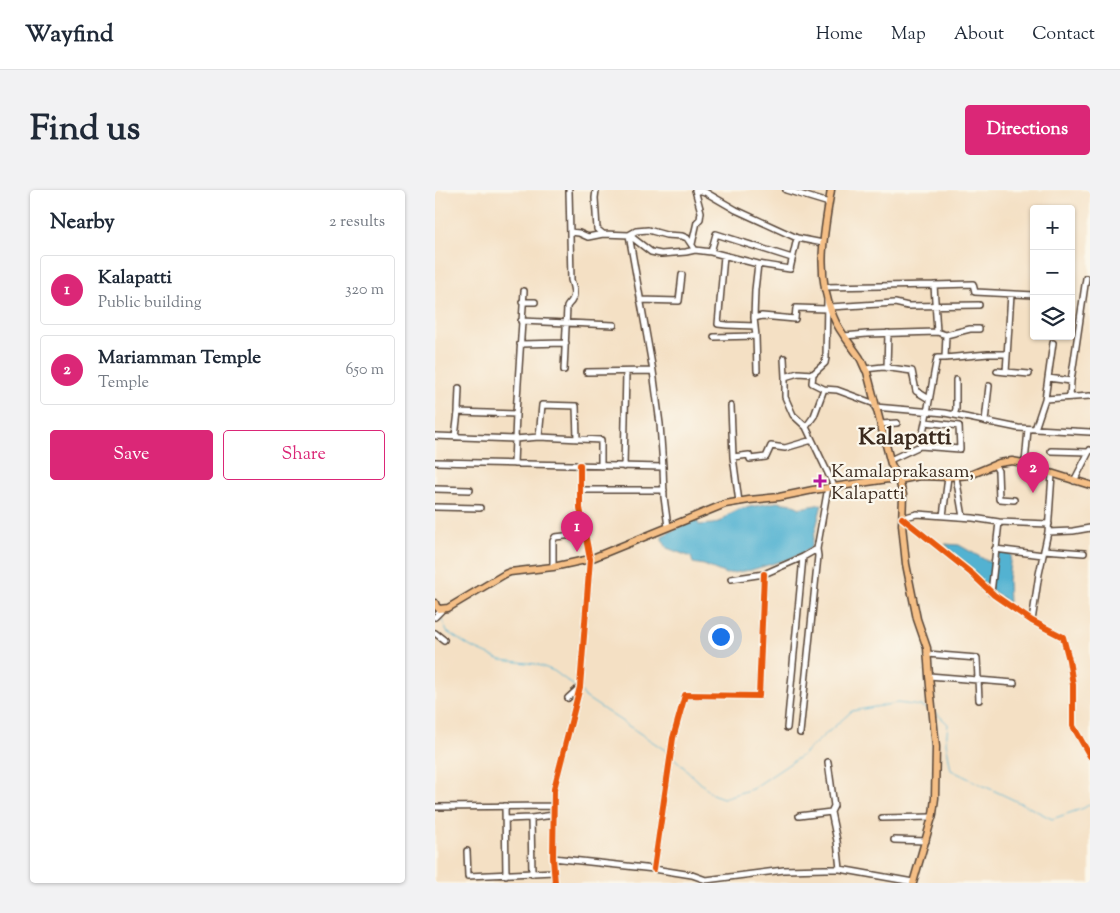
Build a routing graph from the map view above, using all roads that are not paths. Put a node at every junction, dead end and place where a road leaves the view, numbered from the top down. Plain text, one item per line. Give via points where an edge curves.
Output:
1 (569, 190) edge
2 (596, 190) edge
3 (696, 190) edge
4 (786, 190) edge
5 (831, 190) edge
6 (829, 203) junction
7 (570, 232) junction
8 (603, 234) junction
9 (629, 235) junction
10 (797, 238) junction
11 (823, 243) junction
12 (693, 247) junction
13 (711, 252) junction
14 (724, 256) junction
15 (792, 258) junction
16 (757, 264) junction
17 (682, 275) dead end
18 (1086, 278) dead end
19 (934, 285) junction
20 (825, 287) junction
21 (523, 291) dead end
22 (1011, 294) junction
23 (1030, 295) edge
24 (640, 300) junction
25 (522, 302) junction
26 (535, 302) dead end
27 (979, 305) dead end
28 (935, 306) junction
29 (828, 308) junction
30 (754, 318) junction
31 (521, 321) junction
32 (566, 322) junction
33 (614, 325) dead end
34 (755, 326) junction
35 (979, 329) dead end
36 (937, 332) junction
37 (888, 333) junction
38 (946, 334) junction
39 (756, 336) junction
40 (844, 336) junction
41 (714, 337) dead end
42 (1053, 343) dead end
43 (520, 344) junction
44 (566, 344) junction
45 (1007, 354) junction
46 (784, 358) dead end
47 (945, 358) junction
48 (887, 368) junction
49 (564, 370) dead end
50 (865, 370) junction
51 (653, 371) junction
52 (757, 371) dead end
53 (997, 371) dead end
54 (587, 372) dead end
55 (626, 372) junction
56 (1006, 372) junction
57 (813, 374) junction
58 (1029, 374) dead end
59 (785, 377) junction
60 (1048, 378) junction
61 (956, 380) dead end
62 (1071, 381) junction
63 (989, 386) dead end
64 (459, 388) dead end
65 (824, 388) junction
66 (1090, 396) edge
67 (929, 398) junction
68 (1070, 398) junction
69 (1045, 399) junction
70 (875, 405) junction
71 (731, 406) dead end
72 (928, 411) junction
73 (458, 412) junction
74 (516, 414) junction
75 (954, 415) junction
76 (985, 421) junction
77 (925, 422) junction
78 (897, 423) dead end
79 (880, 424) junction
80 (806, 426) junction
81 (1028, 428) junction
82 (1035, 429) junction
83 (1090, 432) edge
84 (435, 436) edge
85 (455, 437) junction
86 (539, 437) junction
87 (515, 439) junction
88 (577, 439) junction
89 (812, 440) junction
90 (920, 446) junction
91 (1051, 451) dead end
92 (1090, 451) edge
93 (733, 457) junction
94 (890, 460) junction
95 (435, 462) edge
96 (1025, 463) junction
97 (514, 464) junction
98 (580, 465) junction
99 (995, 465) junction
100 (601, 466) junction
101 (624, 466) junction
102 (663, 467) junction
103 (1052, 474) junction
104 (956, 476) junction
105 (948, 477) junction
106 (899, 480) junction
107 (1074, 481) junction
108 (1090, 485) edge
109 (831, 487) junction
110 (435, 489) edge
111 (470, 490) dead end
112 (580, 490) junction
113 (664, 490) junction
114 (1014, 500) dead end
115 (739, 502) junction
116 (435, 507) edge
117 (481, 508) dead end
118 (943, 516) junction
119 (963, 517) junction
120 (902, 518) junction
121 (999, 522) junction
122 (1049, 524) junction
123 (668, 527) junction
124 (1090, 528) edge
125 (1048, 532) junction
126 (584, 534) junction
127 (817, 549) junction
128 (995, 549) junction
129 (1043, 552) junction
130 (1084, 553) dead end
131 (803, 558) junction
132 (590, 559) junction
133 (553, 566) junction
134 (764, 574) junction
135 (731, 579) dead end
136 (991, 592) junction
137 (435, 603) edge
138 (442, 611) junction
139 (435, 617) edge
140 (1032, 621) junction
141 (435, 633) edge
142 (444, 640) dead end
143 (927, 654) junction
144 (929, 676) junction
145 (978, 680) junction
146 (1014, 682) dead end
147 (580, 687) junction
148 (570, 696) dead end
149 (979, 700) dead end
150 (787, 728) dead end
151 (800, 733) dead end
152 (1090, 756) edge
153 (828, 762) dead end
154 (505, 806) junction
155 (554, 806) junction
156 (435, 807) edge
157 (831, 812) junction
158 (554, 816) junction
159 (799, 816) dead end
160 (933, 817) junction
161 (531, 818) junction
162 (882, 818) dead end
163 (506, 819) junction
164 (894, 840) dead end
165 (926, 841) junction
166 (467, 851) dead end
167 (553, 858) junction
168 (654, 869) junction
169 (840, 869) junction
170 (554, 872) junction
171 (532, 874) junction
172 (506, 875) junction
173 (555, 883) edge
174 (913, 883) edge

1 - 7 street
2 - 8 street via 597,229
3 - 10 street
3 - 12 street via 701,212
4 - 6 street
5 - 6 main road
6 - 11 main road
7 - 8 street via 588,237
7 - 32 street via 574,296 568,304
8 - 9 street
9 - 12 street via 648,230 682,236
9 - 12 street via 651,252 661,254 686,252
9 - 24 street
10 - 11 street
10 - 15 street
11 - 20 main road
12 - 13 street
13 - 14 street
13 - 15 street via 716,234
14 - 16 street
14 - 34 street via 718,324
15 - 16 street via 790,269
16 - 30 street
17 - 24 street via 679,301
18 - 62 street
19 - 20 street
19 - 22 street via 973,284 975,292
19 - 28 street
20 - 29 main road
21 - 25 street
22 - 23 street
22 - 45 street
24 - 51 street
25 - 26 street
25 - 31 street
27 - 28 street
28 - 29 street via 895,303
28 - 36 street
29 - 30 street via 797,308 795,319
29 - 40 main road
29 - 57 street via 825,364
30 - 34 street
31 - 32 street
31 - 43 street
32 - 33 street
32 - 44 street
34 - 39 street
35 - 38 street
36 - 37 street
36 - 38 street
37 - 40 street
37 - 48 street
38 - 47 street
39 - 41 street
39 - 52 street
40 - 50 main road
42 - 60 street
43 - 44 street
43 - 74 street
44 - 49 street
45 - 47 street
45 - 56 street
46 - 59 street
47 - 67 street via 937,358
48 - 50 street
48 - 67 street via 912,371 917,391
50 - 70 main road
51 - 55 street
51 - 102 street
53 - 56 street
54 - 55 street
55 - 101 street
56 - 58 street
57 - 59 street via 797,372
57 - 65 street via 812,383
59 - 80 street via 785,397 793,415
60 - 62 street
60 - 69 street
61 - 75 street
62 - 68 street
63 - 76 street
64 - 73 street
65 - 70 street
65 - 80 street via 814,416
66 - 68 street
67 - 72 street
68 - 69 street
69 - 82 street
70 - 72 street
70 - 79 main road
71 - 93 street
72 - 75 street
72 - 77 street
73 - 74 street
73 - 85 street
74 - 87 street
75 - 76 street
76 - 81 street
77 - 90 street
77 - 90 street via 959,426 960,449
78 - 79 street
79 - 94 main road
80 - 89 street
81 - 82 street
81 - 96 street
82 - 83 street
84 - 85 street
85 - 87 street
86 - 87 street
86 - 88 street
86 - 88 street via 542,405 576,406
87 - 97 street
88 - 100 street via 601,440
89 - 93 street via 785,448 771,446 766,457
89 - 109 street
90 - 94 street
91 - 92 street
92 - 107 street
93 - 115 street
94 - 106 main road
95 - 97 street
96 - 99 main road via 1012,461
96 - 103 main road
97 - 98 street
98 - 100 street
98 - 112 street
99 - 104 main road via 970,475
99 - 114 street via 999,499
100 - 101 street
101 - 102 street
102 - 113 street
103 - 107 main road
103 - 122 street
104 - 105 main road
104 - 119 street
105 - 106 main road via 920,476
105 - 118 street
106 - 109 main road
106 - 120 main road via 903,495
107 - 108 main road
109 - 115 main road
109 - 127 street
110 - 111 street
112 - 113 street
112 - 126 street
113 - 123 street
115 - 123 main road via 725,504
116 - 117 street
118 - 119 street
118 - 120 street via 917,514
119 - 121 street
120 - 136 street
120 - 143 main road via 906,564
121 - 122 street
121 - 128 street
122 - 125 street
123 - 132 main road
124 - 125 street
125 - 129 street
126 - 132 street
126 - 133 street via 555,536
127 - 131 street
127 - 151 street
128 - 129 street
128 - 136 street
129 - 130 street
129 - 140 street
131 - 134 street
131 - 150 street
132 - 133 main road
132 - 147 street
133 - 138 main road via 505,574
134 - 135 street
134 - 168 street via 759,696 685,695 673,738
136 - 140 street
137 - 138 main road
138 - 139 street
140 - 152 street via 1063,637 1073,685 1073,726
141 - 142 street
143 - 144 main road
143 - 145 street via 977,658
144 - 145 street
144 - 160 main road via 935,756
145 - 146 street
145 - 149 street
147 - 148 street
147 - 155 street via 554,789
153 - 157 street via 834,806
154 - 155 street
154 - 156 street
154 - 163 street
155 - 158 street
157 - 159 street
157 - 169 street
158 - 161 street
158 - 167 street
160 - 162 street
160 - 165 main road
161 - 163 street
161 - 171 street
163 - 172 street
164 - 165 street
165 - 174 main road
166 - 172 street via 468,876
167 - 168 street
167 - 170 street
168 - 169 street via 706,880 784,870
169 - 174 street
170 - 171 street
170 - 173 street
171 - 172 street

